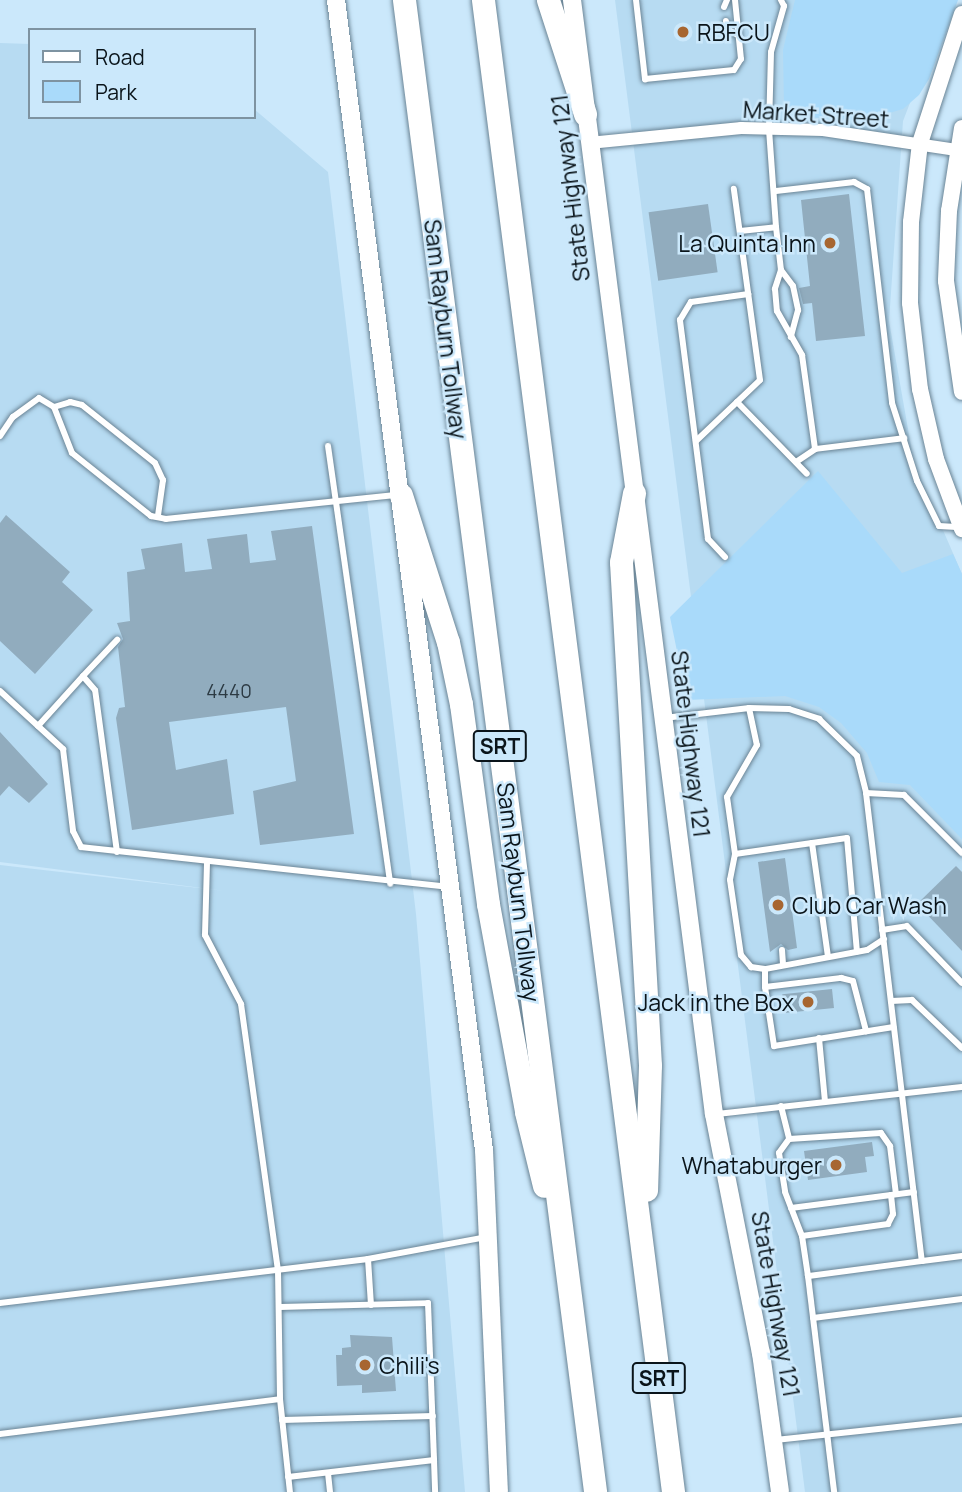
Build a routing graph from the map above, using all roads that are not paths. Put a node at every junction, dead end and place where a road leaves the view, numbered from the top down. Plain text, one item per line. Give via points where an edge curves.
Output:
1 (336, 0) edge
2 (404, 0) edge
3 (483, 0) edge
4 (548, 0) edge
5 (572, 0) edge
6 (636, 0) edge
7 (735, 0) edge
8 (781, 0) edge
9 (962, 14) edge
10 (726, 21) dead end
11 (738, 35) junction
12 (585, 114) junction
13 (769, 128) junction
14 (962, 128) edge
15 (919, 143) junction
16 (589, 144) junction
17 (960, 151) edge
18 (734, 189) dead end
19 (776, 191) junction
20 (776, 227) junction
21 (740, 232) junction
22 (781, 270) junction
23 (748, 294) junction
24 (791, 337) junction
25 (962, 392) edge
26 (737, 402) junction
27 (54, 407) junction
28 (0, 436) edge
29 (904, 438) junction
30 (696, 442) junction
31 (328, 446) dead end
32 (815, 449) junction
33 (796, 462) junction
34 (807, 474) dead end
35 (634, 493) junction
36 (401, 495) junction
37 (332, 502) junction
38 (158, 517) junction
39 (962, 528) edge
40 (725, 557) dead end
41 (117, 640) dead end
42 (83, 676) junction
43 (0, 691) edge
44 (749, 708) junction
45 (662, 718) junction
46 (38, 726) junction
47 (866, 793) junction
48 (813, 843) junction
49 (769, 849) junction
50 (117, 852) junction
51 (962, 853) edge
52 (735, 854) junction
53 (771, 860) dead end
54 (208, 863) junction
55 (390, 884) junction
56 (447, 887) junction
57 (883, 929) junction
58 (884, 939) junction
59 (782, 950) dead end
60 (857, 952) junction
61 (828, 957) junction
62 (783, 965) junction
63 (765, 970) junction
64 (962, 983) edge
65 (765, 987) junction
66 (891, 1000) junction
67 (894, 1027) junction
68 (866, 1031) junction
69 (820, 1038) junction
70 (962, 1048) edge
71 (962, 1087) edge
72 (900, 1091) junction
73 (825, 1101) junction
74 (781, 1106) junction
75 (715, 1114) junction
76 (789, 1139) junction
77 (914, 1192) junction
78 (894, 1195) junction
79 (791, 1208) junction
80 (488, 1236) junction
81 (802, 1236) junction
82 (962, 1256) edge
83 (368, 1259) junction
84 (922, 1261) junction
85 (645, 1263) junction
86 (278, 1270) junction
87 (808, 1276) junction
88 (570, 1289) junction
89 (962, 1298) edge
90 (0, 1303) edge
91 (371, 1305) junction
92 (280, 1307) junction
93 (813, 1318) junction
94 (280, 1399) junction
95 (433, 1416) junction
96 (282, 1420) junction
97 (962, 1420) edge
98 (0, 1434) edge
99 (828, 1436) junction
100 (774, 1440) junction
101 (435, 1460) junction
102 (328, 1473) junction
103 (288, 1477) junction
104 (290, 1492) edge
105 (330, 1492) edge
106 (435, 1492) edge
107 (499, 1492) edge
108 (595, 1492) edge
109 (673, 1492) edge
110 (780, 1492) edge
111 (834, 1492) edge

1 - 36 main road
2 - 88 highway, Sam Rayburn Tollway / SRT
3 - 85 highway, SRT
4 - 12 highway
5 - 12 main road, State Highway 121
6 - 11 lane via 645,79 734,70 741,59
7 - 11 lane
8 - 13 lane via 784,6 771,52
9 - 15 street
10 - 11 lane via 727,29
12 - 16 main road, State Highway 121
13 - 15 street, Market Street
13 - 16 street, Market Street
13 - 19 lane
14 - 17 street
15 - 17 street, Market Street
15 - 39 street via 911,222 910,303 936,459
16 - 35 main road, State Highway 121
17 - 25 street via 946,281
18 - 21 lane
19 - 20 lane
19 - 29 lane via 855,182 867,188 885,355
20 - 21 lane
20 - 22 lane
21 - 23 lane
22 - 24 lane via 775,289 777,311
22 - 24 lane via 793,286 798,310
23 - 26 lane via 760,380
23 - 30 lane via 691,302 680,320
24 - 32 lane via 802,355
26 - 30 lane
26 - 33 lane
27 - 28 lane via 38,398 13,417
27 - 38 lane via 72,453 107,485
27 - 38 lane via 70,402 82,405 155,463 163,481
29 - 32 lane
29 - 39 lane via 939,526
30 - 40 lane via 708,539
31 - 37 lane
32 - 33 lane
33 - 34 lane
35 - 45 main road, State Highway 121
35 - 85 highway via 621,562 650,1065
36 - 37 lane
36 - 56 main road
36 - 88 highway via 459,691 488,904 526,1112
37 - 38 lane
37 - 55 lane
41 - 42 lane
42 - 46 lane
42 - 50 lane via 94,690
43 - 46 lane
44 - 45 lane
44 - 47 lane via 789,709 819,719 857,756
44 - 52 lane via 757,745 727,797
45 - 75 main road, State Highway 121
46 - 50 lane via 64,749 73,831 81,847
47 - 51 lane via 895,791 904,795
47 - 57 lane
48 - 49 lane
48 - 60 lane via 847,838
48 - 61 lane
49 - 52 lane
49 - 53 lane
50 - 54 lane
52 - 63 lane via 730,880 741,955 751,967
54 - 55 lane
54 - 86 lane via 205,936 241,1004
55 - 56 lane
56 - 80 main road via 484,1150
57 - 58 lane
57 - 64 lane via 907,926
58 - 60 lane
58 - 66 lane
59 - 62 lane
60 - 61 lane
61 - 62 lane
62 - 63 lane
63 - 65 lane
65 - 68 lane via 841,978 853,981
65 - 69 lane via 774,1046
66 - 67 lane
66 - 70 lane via 912,1000
67 - 68 lane
67 - 72 lane
68 - 69 lane
69 - 73 lane
71 - 72 lane
72 - 73 lane
72 - 77 lane
73 - 74 lane
74 - 75 lane
74 - 76 lane
75 - 100 main road, State Highway 121
76 - 78 lane via 881,1133 890,1146
76 - 79 lane via 779,1153
77 - 78 lane
77 - 84 lane
78 - 79 lane
78 - 81 lane via 894,1214 888,1224
79 - 81 lane
80 - 83 lane
80 - 107 main road
81 - 87 lane
82 - 84 lane
83 - 86 lane
83 - 91 lane
84 - 87 lane
85 - 109 highway, SRT
86 - 90 lane
86 - 92 lane
87 - 93 lane
88 - 108 highway, Sam Rayburn Tollway / SRT
89 - 93 lane
91 - 92 lane
91 - 95 lane via 428,1303
92 - 94 lane
93 - 99 lane
94 - 96 lane
94 - 98 lane
95 - 96 lane
95 - 101 lane
96 - 103 lane
97 - 99 lane
99 - 100 lane
99 - 111 lane
100 - 110 main road, State Highway 121
101 - 102 lane
101 - 106 lane
102 - 103 lane
102 - 105 lane
103 - 104 lane

